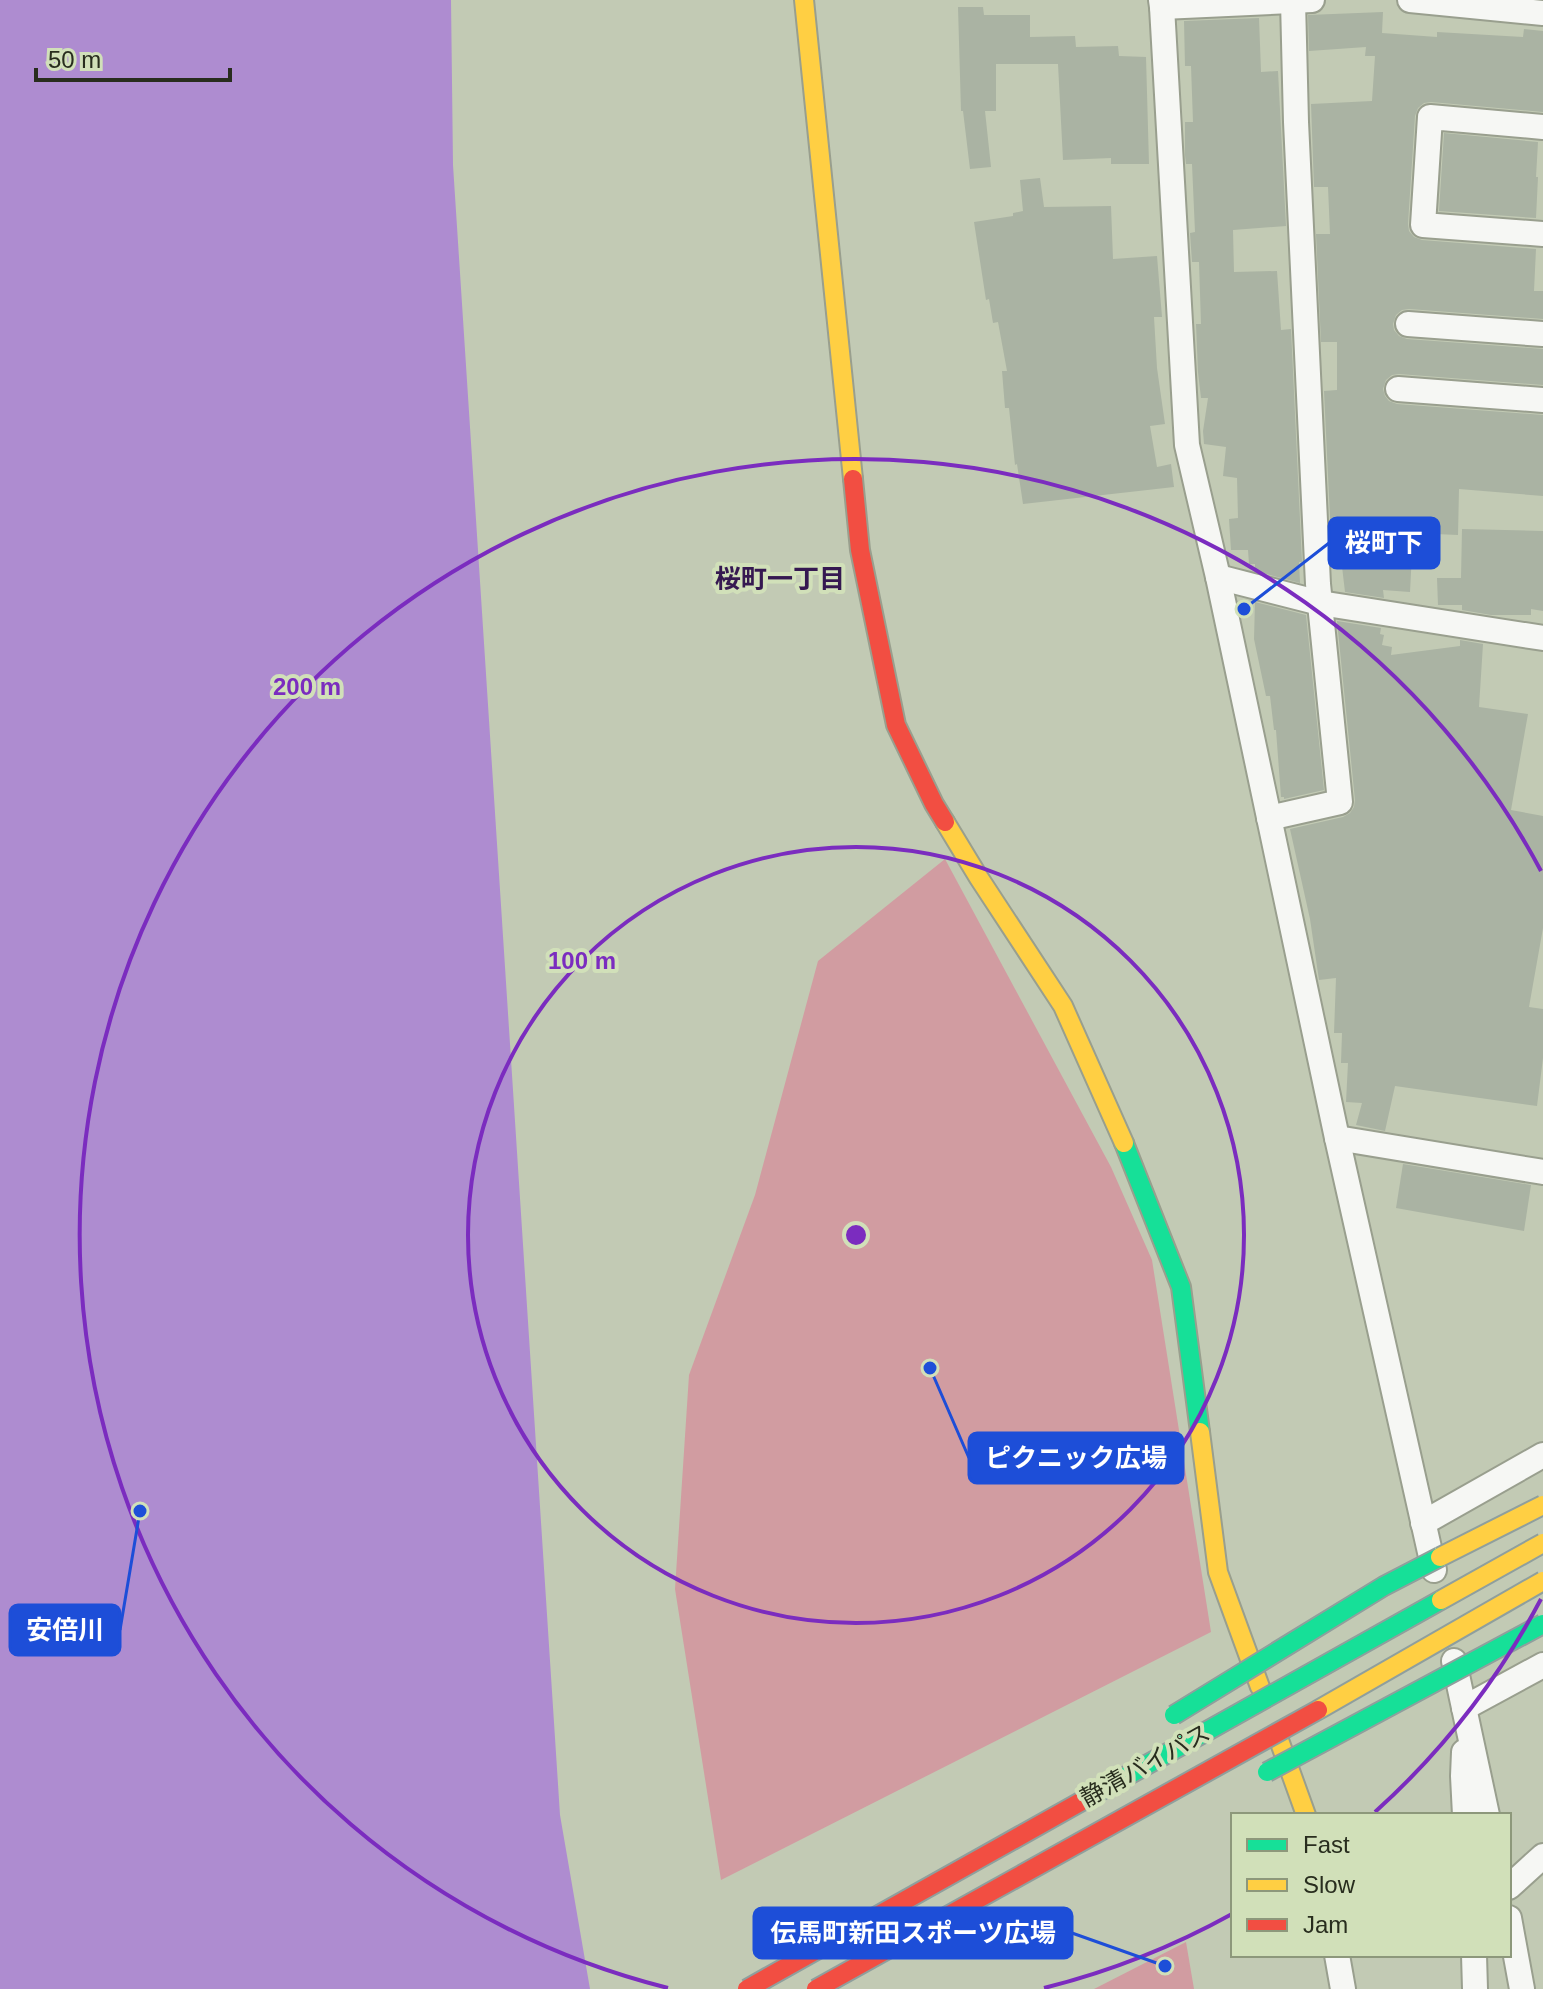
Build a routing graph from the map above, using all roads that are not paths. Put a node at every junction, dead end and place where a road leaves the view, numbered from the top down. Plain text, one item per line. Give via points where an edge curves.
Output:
1 (804, 0) edge
2 (1312, 0) edge
3 (1410, 0) edge
4 (1293, 1) edge
5 (1162, 4) edge
6 (1543, 13) edge
7 (1543, 127) edge
8 (1543, 234) edge
9 (1408, 324) dead end
10 (1543, 334) edge
11 (1398, 389) dead end
12 (1543, 400) edge
13 (1218, 577) junction
14 (1320, 603) junction
15 (1543, 638) edge
16 (1269, 818) junction
17 (1337, 1138) junction
18 (1543, 1172) edge
19 (1543, 1455) edge
20 (1543, 1505) edge
21 (1423, 1523) junction
22 (1543, 1543) edge
23 (1543, 1581) edge
24 (1543, 1624) edge
25 (1543, 1665) edge
26 (1465, 1712) junction
27 (1158, 1725) dead end
28 (1251, 1781) dead end
29 (1026, 1811) dead end
30 (1305, 1813) edge
31 (1465, 1813) edge
32 (1487, 1813) edge
33 (1543, 1856) edge
34 (1511, 1885) edge
35 (1015, 1899) dead end
36 (1511, 1929) edge
37 (829, 1944) junction
38 (1337, 1957) edge
39 (1474, 1957) edge
40 (747, 1989) edge
41 (819, 1989) edge
42 (1343, 1989) edge
43 (1475, 1989) edge
44 (1522, 1989) edge

1 - 30 main road via 860,550 896,725 934,804 1063,1006 1181,1287 1218,1572
2 - 4 street
3 - 6 street
4 - 5 street
4 - 14 street
5 - 13 street via 1187,445
7 - 8 street via 1430,117 1423,225
9 - 10 street
11 - 12 street
13 - 14 street
13 - 16 street
14 - 15 street
14 - 16 street via 1340,802
16 - 17 street
17 - 18 street
17 - 21 street
19 - 21 street
20 - 27 main road, bridge via 1384,1586
21 - 26 street
22 - 37 main road, 静清バイパス, bridge
23 - 41 main road, 静清バイパス, bridge
24 - 28 main road, bridge
25 - 26 street
26 - 31 street
26 - 32 street
29 - 37 main road, bridge
33 - 34 street
35 - 41 main road, bridge
36 - 44 street
37 - 40 main road, 静清バイパス, bridge
38 - 42 street
39 - 43 street

